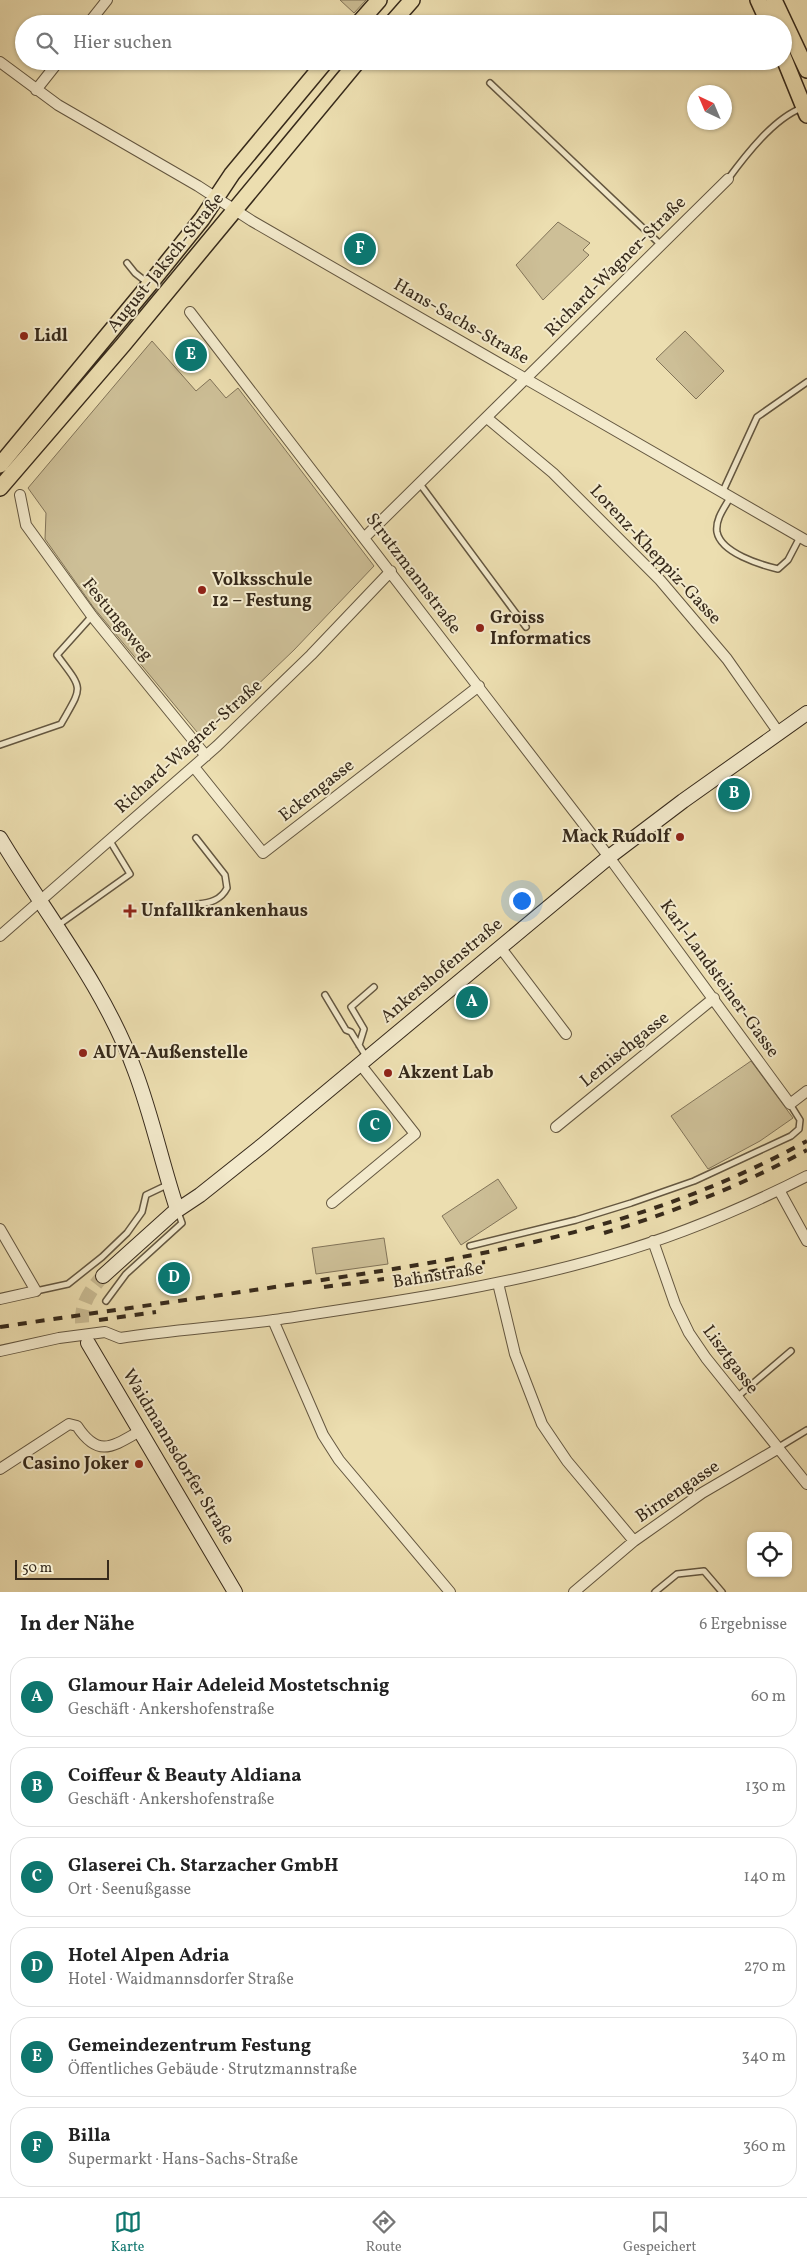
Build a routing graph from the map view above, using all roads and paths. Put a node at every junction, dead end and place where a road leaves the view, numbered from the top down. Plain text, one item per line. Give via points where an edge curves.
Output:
1 (107, 0) edge
2 (379, 0) edge
3 (412, 0) edge
4 (758, 0) edge
5 (774, 0) edge
6 (95, 15) edge
7 (366, 15) edge
8 (399, 15) edge
9 (765, 15) edge
10 (781, 15) edge
11 (792, 38) edge
12 (0, 62) edge
13 (52, 70) edge
14 (319, 70) edge
15 (351, 70) edge
16 (789, 70) edge
17 (807, 70) edge
18 (490, 83) dead end
19 (36, 90) junction
20 (806, 111) edge
21 (728, 179) joint
22 (216, 198) junction
23 (234, 210) junction
24 (660, 245) junction
25 (127, 263) dead end
26 (149, 285) junction
27 (190, 312) dead end
28 (527, 379) junction
29 (807, 382) edge
30 (487, 418) junction
31 (0, 465) edge
32 (420, 484) junction
33 (0, 488) edge
34 (727, 494) junction
35 (20, 495) dead end
36 (365, 537) junction
37 (804, 539) edge
38 (391, 571) junction
39 (92, 616) junction
40 (526, 627) dead end
41 (478, 686) junction
42 (807, 713) edge
43 (779, 733) junction
44 (0, 745) edge
45 (206, 756) junction
46 (194, 767) junction
47 (0, 838) edge
48 (196, 838) dead end
49 (110, 841) junction
50 (609, 857) junction
51 (40, 902) junction
52 (198, 904) dead end
53 (57, 926) junction
54 (0, 936) edge
55 (500, 947) junction
56 (374, 987) dead end
57 (325, 995) dead end
58 (714, 998) junction
59 (566, 1034) dead end
60 (359, 1045) junction
61 (364, 1061) junction
62 (807, 1091) edge
63 (790, 1104) junction
64 (556, 1127) dead end
65 (807, 1176) edge
66 (169, 1184) junction
67 (779, 1190) junction
68 (332, 1203) dead end
69 (177, 1209) junction
70 (0, 1229) edge
71 (652, 1241) junction
72 (807, 1241) edge
73 (470, 1246) dead end
74 (103, 1276) tunnel mouth
75 (498, 1283) junction
76 (36, 1291) junction
77 (0, 1298) edge
78 (106, 1301) dead end
79 (273, 1320) junction
80 (88, 1342) tunnel mouth
81 (0, 1351) edge
82 (791, 1351) dead end
83 (737, 1397) junction
84 (140, 1430) junction
85 (807, 1430) edge
86 (779, 1448) junction
87 (0, 1469) edge
88 (807, 1484) edge
89 (634, 1541) junction
90 (235, 1592) edge
91 (450, 1592) edge
92 (574, 1592) edge
93 (655, 1592) edge
94 (722, 1592) edge

1 - 6 street
2 - 7 main road
3 - 8 main road
4 - 9 main road
5 - 10 main road
11 - 17 main road
12 - 19 street, Hans-Sachs-Straße
13 - 19 street
14 - 22 main road, August-Jaksch-Straße via 232,174
15 - 23 main road, August-Jaksch-Straße
16 - 20 main road
18 - 24 lane
19 - 22 street, Hans-Sachs-Straße
20 - 21 lane, Richard-Wagner-Straße via 789,113 745,156
21 - 24 street, Richard-Wagner-Straße
22 - 23 street, Hans-Sachs-Straße
22 - 26 main road, August-Jaksch-Straße
23 - 28 street, Hans-Sachs-Straße
23 - 33 main road, August-Jaksch-Straße
24 - 28 street, Richard-Wagner-Straße
25 - 26 lane
26 - 31 main road, August-Jaksch-Straße
27 - 36 street, Strutzmannstraße
28 - 30 street, Richard-Wagner-Straße
28 - 34 street, Hans-Sachs-Straße
29 - 34 lane via 757,417
30 - 32 street, Richard-Wagner-Straße
30 - 43 street, Lorenz-Kheppiz-Gasse via 553,473 660,580 727,659
32 - 36 street, Richard-Wagner-Straße
32 - 40 lane
34 - 37 street, Hans-Sachs-Straße
34 - 37 lane via 717,533 739,555 759,565 778,569
35 - 39 street, Festungsweg via 26,525
36 - 38 street, Strutzmannstraße
38 - 41 street, Strutzmannstraße
38 - 45 street, Richard-Wagner-Straße via 311,655
39 - 44 lane via 58,655 78,683 78,694 61,724
39 - 45 street, Festungsweg
41 - 46 street, Eckengasse via 263,853
41 - 50 street, Strutzmannstraße
42 - 43 street, Ankershofenstraße
43 - 50 street, Ankershofenstraße
45 - 46 street, Richard-Wagner-Straße
46 - 49 street, Richard-Wagner-Straße
47 - 51 street
48 - 52 lane via 225,875 227,888 210,903
49 - 51 street, Richard-Wagner-Straße
49 - 53 lane via 130,874
50 - 55 street, Ankershofenstraße
50 - 58 street, Karl-Landsteiner-Gasse
51 - 53 street
51 - 54 street, Richard-Wagner-Straße
53 - 66 street via 103,1002 135,1071
55 - 59 street
55 - 61 street, Ankershofenstraße
56 - 60 lane via 351,1007 364,1029
57 - 60 lane
58 - 63 street, Karl-Landsteiner-Gasse
58 - 64 street, Lemischgasse
60 - 61 lane
61 - 68 street via 415,1134
61 - 69 street, Ankershofenstraße via 200,1195
62 - 63 street
63 - 73 lane via 800,1120 799,1128 791,1136 694,1181 576,1220
65 - 67 street, Bahnstraße
66 - 69 street
66 - 76 lane via 146,1195 142,1212 127,1233 88,1268 68,1284
67 - 71 street, Bahnstraße
67 - 72 street
69 - 74 street
69 - 78 lane via 182,1223 126,1274
70 - 76 street
71 - 75 street, Bahnstraße via 596,1259
71 - 83 street, Lisztgasse via 681,1319
75 - 79 street, Bahnstraße
75 - 89 street via 515,1354 542,1424 567,1461
76 - 77 street
79 - 81 street, Bahnstraße via 120,1338 104,1332
79 - 91 street via 323,1435 339,1460
80 - 84 street, Waidmannsdorfer Straße
82 - 83 lane
83 - 86 street, Lisztgasse
84 - 87 street via 106,1448 94,1446 77,1426 70,1424
84 - 90 street, Waidmannsdorfer Straße
85 - 86 lane, Birnengasse
86 - 88 street, Lisztgasse
86 - 89 street, Birnengasse via 702,1493
89 - 92 street, Birnengasse
93 - 94 lane via 677,1574 704,1572

